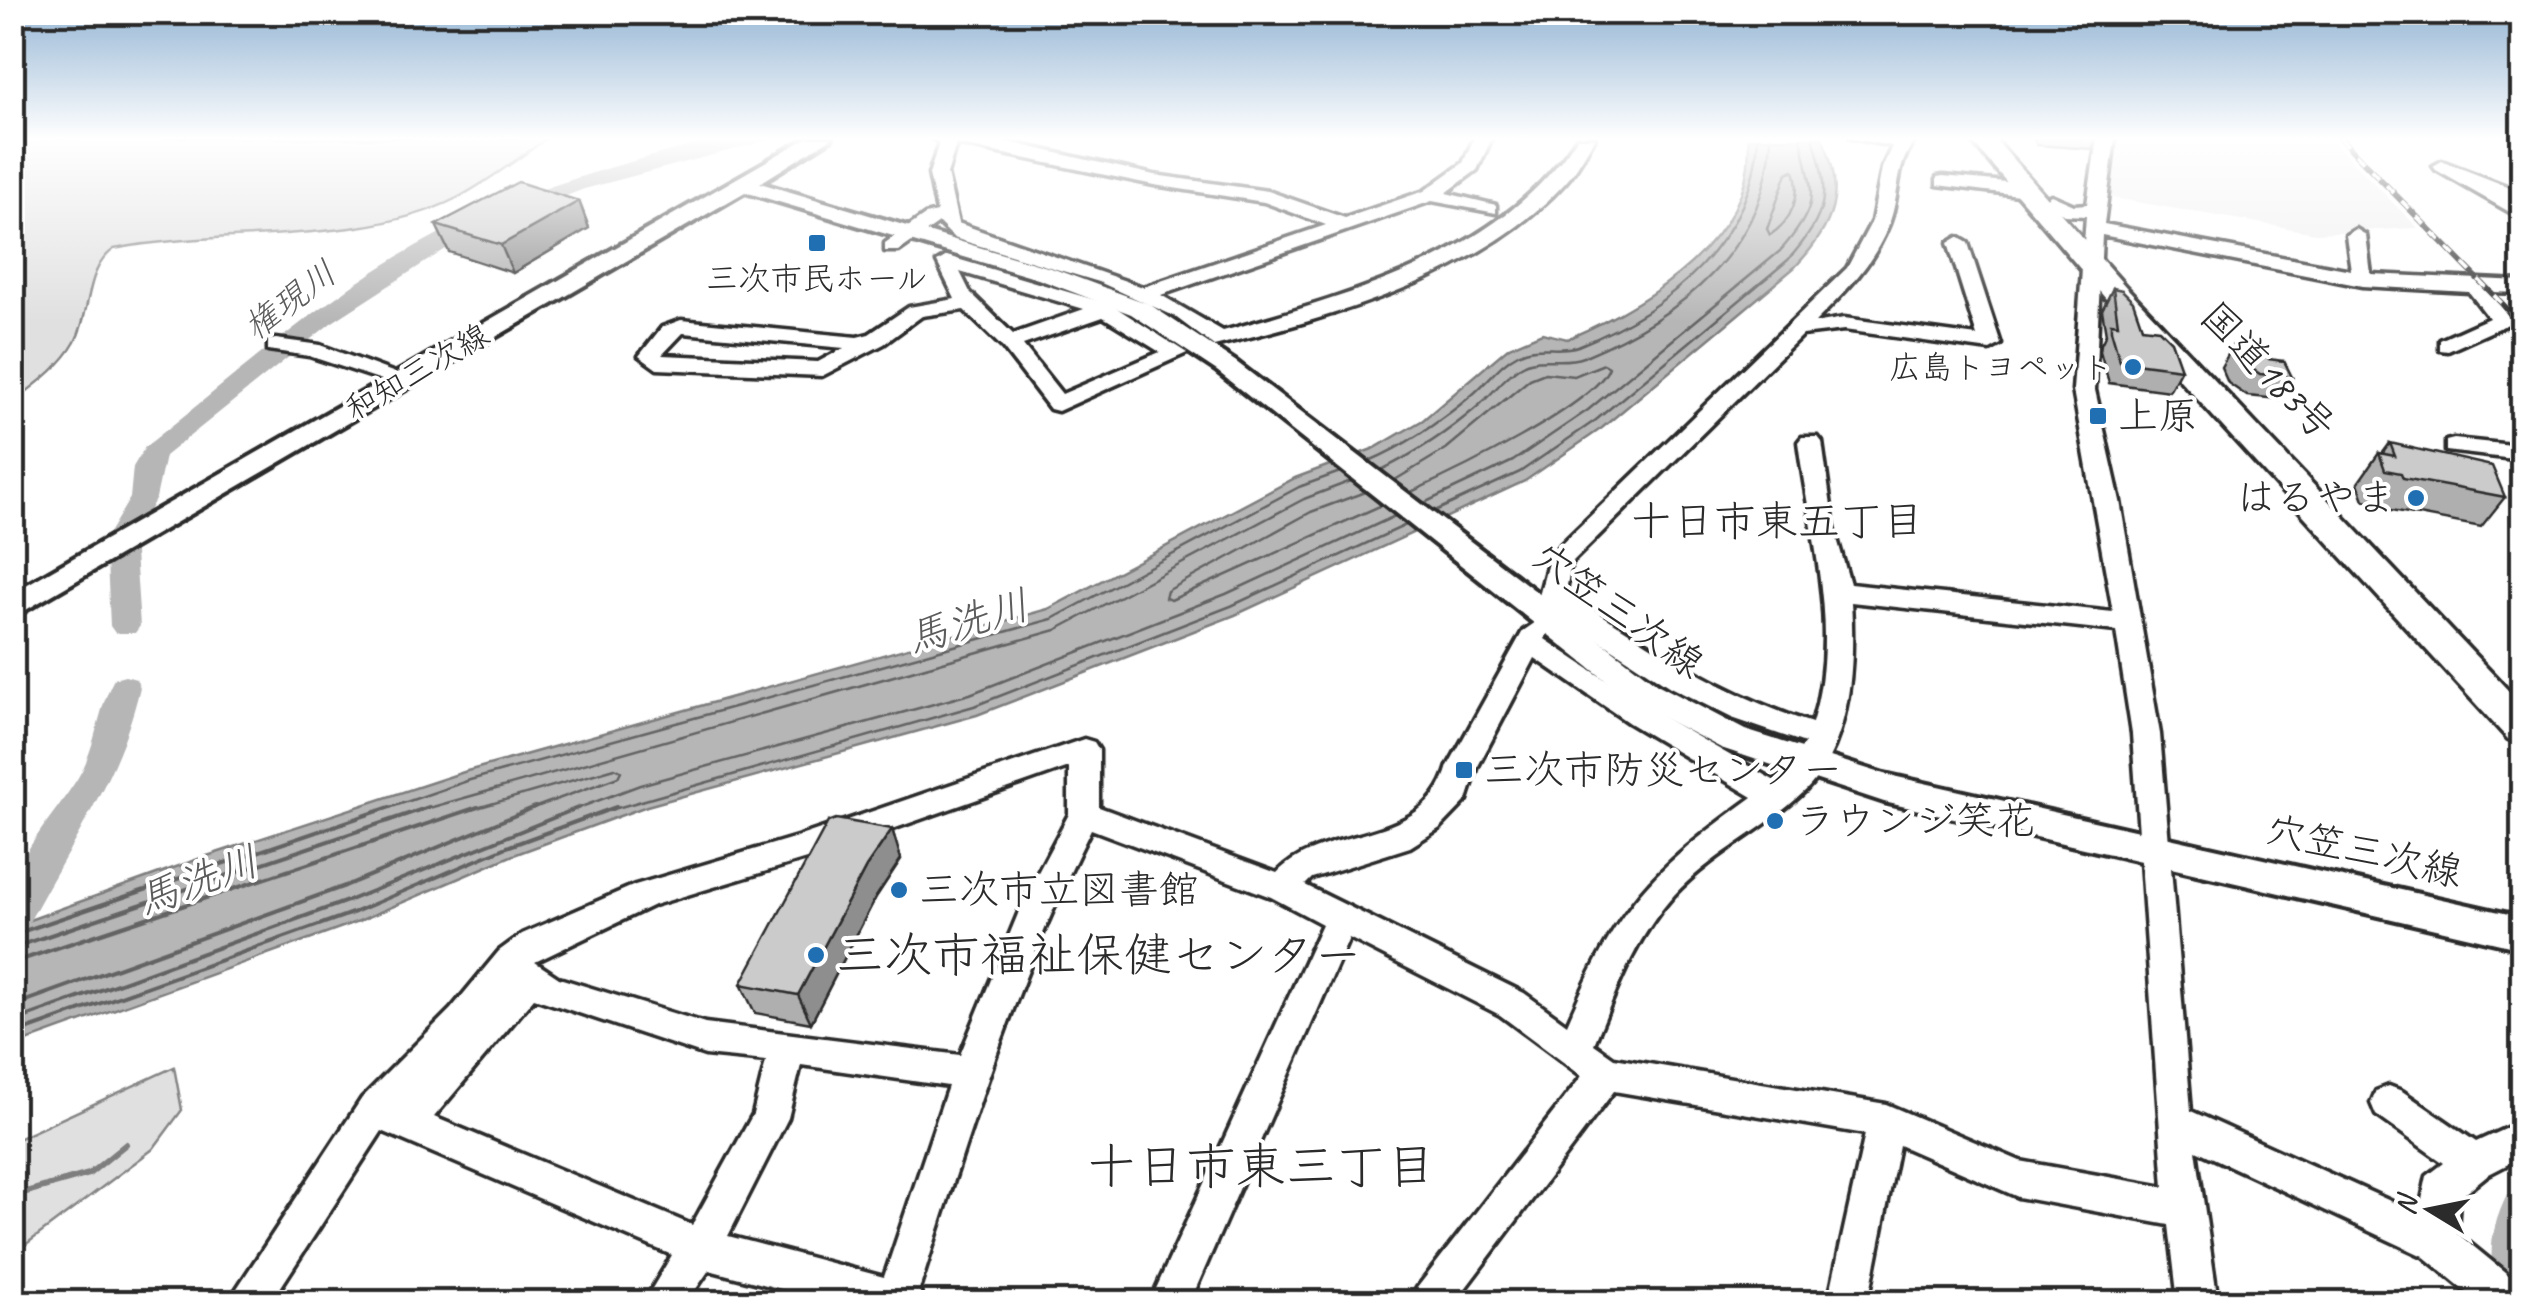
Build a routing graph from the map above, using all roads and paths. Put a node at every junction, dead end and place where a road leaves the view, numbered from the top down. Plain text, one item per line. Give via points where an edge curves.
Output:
1 (715, 199) edge
2 (785, 199) edge
3 (942, 199) edge
4 (1275, 199) edge
5 (1418, 199) edge
6 (1449, 199) edge
7 (1538, 199) edge
8 (1885, 199) edge
9 (2041, 199) edge
10 (2050, 199) edge
11 (2099, 199) edge
12 (2499, 199) edge
13 (1489, 209) dead end
14 (2522, 213) edge
15 (945, 216) junction
16 (1345, 224) junction
17 (2356, 235) dead end
18 (2095, 236) junction
19 (900, 240) junction
20 (1958, 243) dead end
21 (2362, 280) junction
22 (2475, 286) junction
23 (2522, 287) edge
24 (1144, 294) junction
25 (2107, 298) junction
26 (970, 304) junction
27 (1105, 310) junction
28 (1809, 330) dead end
29 (876, 338) junction
30 (1009, 342) junction
31 (2448, 345) dead end
32 (287, 347) dead end
33 (1220, 348) junction
34 (403, 380) junction
35 (1810, 442) dead end
36 (2454, 446) dead end
37 (2522, 453) edge
38 (1837, 592) junction
39 (12, 607) edge
40 (2128, 624) junction
41 (2522, 704) edge
42 (2522, 729) edge
43 (1818, 752) junction
44 (1777, 797) junction
45 (1084, 814) junction
46 (2154, 850) junction
47 (1282, 888) junction
48 (1340, 921) junction
49 (2522, 933) edge
50 (787, 1049) junction
51 (1573, 1051) junction
52 (970, 1073) junction
53 (1606, 1073) junction
54 (2389, 1103) dead end
55 (391, 1116) junction
56 (1886, 1121) junction
57 (2174, 1121) junction
58 (2522, 1138) edge
59 (2474, 1162) junction
60 (2183, 1208) junction
61 (2437, 1242) junction
62 (701, 1248) junction
63 (2492, 1295) edge
64 (898, 1301) edge
65 (248, 1302) edge
66 (664, 1302) edge
67 (1170, 1302) edge
68 (1431, 1302) edge
69 (1848, 1302) edge
70 (2198, 1302) edge

1 - 34 main road, 和知三次線
2 - 19 main road, 穴笠三次線
3 - 15 street
4 - 16 street
5 - 16 street
6 - 13 street
7 - 33 street via 1428,269
8 - 43 street via 1855,271 1559,561 1551,597 1680,680
9 - 18 highway, 国道183号
10 - 18 highway, 国道183号
11 - 18 street
12 - 14 street
15 - 19 street
15 - 24 street via 961,234
16 - 24 street
17 - 21 street
18 - 21 street via 2232,250
18 - 25 highway, 国道183号
18 - 41 highway, 国道183号
19 - 33 main road, 穴笠三次線 via 1104,292
20 - 28 street via 1990,344 1844,324
21 - 22 street
22 - 23 street
22 - 31 street via 2501,320
24 - 33 street
25 - 40 street via 2084,390
25 - 42 highway, 国道183号
26 - 27 street via 949,277 947,262
26 - 29 street via 916,311
26 - 30 street
27 - 30 street
27 - 30 street via 1176,353 1058,404
29 - 29 street via 838,343 681,326 650,356 656,362 822,370
32 - 34 street
33 - 43 main road, 穴笠三次線 via 1478,564 1645,693 1733,739
34 - 39 main road, 和知三次線
35 - 38 street
36 - 37 street
38 - 40 street
38 - 43 street via 1837,639
40 - 46 street via 2146,734
43 - 44 street
43 - 46 main road, 穴笠三次線 via 1904,793
44 - 47 street via 1640,716 1534,637 1463,766 1456,792 1399,838 1301,868
44 - 51 street via 1652,898 1616,952
45 - 47 street
45 - 52 street via 1041,897
45 - 55 street via 1084,750 594,916 511,961
46 - 49 main road, 穴笠三次線
46 - 57 street
47 - 48 street
48 - 51 street via 1512,1004
48 - 67 street
50 - 52 street
50 - 55 street via 654,1026 548,989 532,976
50 - 62 street via 770,1118
51 - 53 street
52 - 64 street
53 - 56 street
53 - 68 street
54 - 59 street
55 - 62 street
55 - 65 street
56 - 60 street via 2018,1179
56 - 69 street
57 - 60 street
57 - 61 street
58 - 59 street
59 - 61 street via 2440,1190
60 - 70 street
61 - 63 street
62 - 64 street
62 - 66 street

